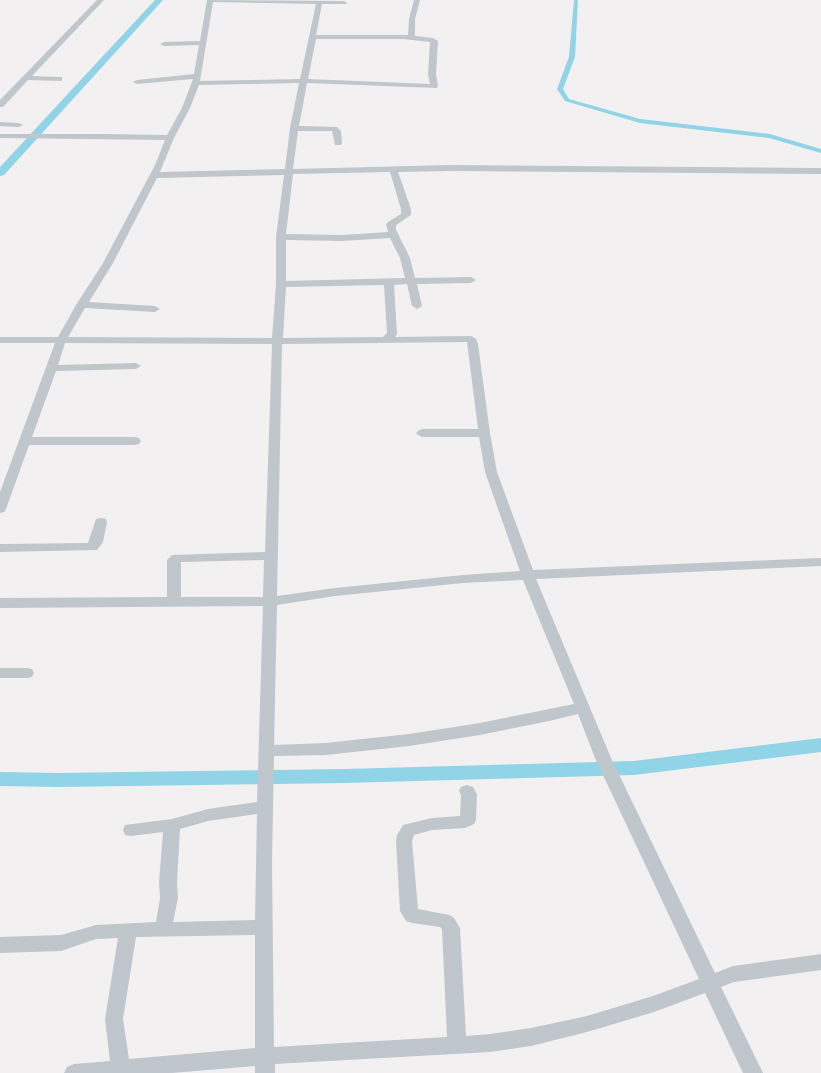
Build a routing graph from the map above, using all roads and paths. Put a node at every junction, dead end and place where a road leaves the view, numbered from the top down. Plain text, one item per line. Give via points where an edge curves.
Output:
1 (101, 0) edge
2 (210, 0) edge
3 (213, 0) edge
4 (417, 0) edge
5 (320, 1) edge
6 (344, 3) dead end
7 (411, 38) junction
8 (314, 42) junction
9 (203, 43) junction
10 (164, 44) dead end
11 (26, 78) junction
12 (59, 79) dead end
13 (197, 79) junction
14 (304, 81) junction
15 (137, 82) dead end
16 (0, 105) edge
17 (0, 124) edge
18 (19, 125) dead end
19 (294, 128) junction
20 (0, 136) edge
21 (170, 138) junction
22 (338, 143) dead end
23 (393, 169) junction
24 (288, 171) junction
25 (821, 171) edge
26 (154, 175) junction
27 (393, 235) junction
28 (280, 237) junction
29 (471, 280) dead end
30 (389, 281) junction
31 (410, 281) junction
32 (281, 284) junction
33 (81, 305) junction
34 (417, 306) dead end
35 (155, 309) dead end
36 (0, 340) edge
37 (386, 340) junction
38 (61, 341) junction
39 (277, 341) junction
40 (136, 366) dead end
41 (50, 368) junction
42 (422, 433) dead end
43 (484, 433) junction
44 (24, 441) junction
45 (135, 441) dead end
46 (3, 493) edge
47 (0, 509) edge
48 (101, 522) dead end
49 (0, 548) edge
50 (271, 556) junction
51 (821, 562) edge
52 (528, 575) junction
53 (271, 601) junction
54 (174, 602) junction
55 (0, 603) edge
56 (0, 673) edge
57 (28, 673) dead end
58 (581, 708) junction
59 (267, 756) junction
60 (467, 791) dead end
61 (265, 807) junction
62 (172, 825) junction
63 (131, 830) dead end
64 (263, 927) junction
65 (163, 929) junction
66 (128, 930) junction
67 (0, 945) edge
68 (821, 962) edge
69 (710, 983) junction
70 (457, 1046) junction
71 (264, 1065) edge
72 (121, 1068) junction
73 (74, 1073) edge
74 (753, 1073) edge

1 - 11 street
2 - 9 street
3 - 5 street
4 - 7 street
5 - 6 street
5 - 8 street
7 - 8 street
7 - 14 street via 434,41 434,86
8 - 14 street
9 - 10 street
9 - 13 street
11 - 12 street
11 - 16 street
13 - 14 street
13 - 15 street
13 - 21 street via 186,108
14 - 19 street
17 - 18 street
19 - 22 street via 334,129 337,131
19 - 24 street
20 - 21 street
21 - 26 street
23 - 24 street
23 - 25 street
23 - 27 street via 406,215 391,224
24 - 26 street
24 - 28 street via 286,206
26 - 33 street via 108,263
27 - 28 street via 337,238
27 - 31 street via 405,258
28 - 32 street
29 - 31 street
30 - 31 street
30 - 32 street
30 - 37 street via 392,334
31 - 34 street
32 - 39 street
33 - 35 street
33 - 38 street
36 - 38 street
37 - 39 street
37 - 43 street via 471,339
38 - 39 street
38 - 41 street
39 - 50 street
40 - 41 street
41 - 44 street
42 - 43 street
43 - 52 street via 491,472
44 - 45 street
44 - 46 street
46 - 47 street
48 - 49 street via 96,542 92,547
50 - 53 street
50 - 54 street via 177,558 174,560
51 - 52 street
52 - 53 street
52 - 58 street
53 - 54 street
53 - 59 street
54 - 55 street
56 - 57 street
58 - 59 street via 480,730
58 - 69 street
59 - 61 street
60 - 70 street via 468,820 432,824 409,830 404,841 409,911 412,916 443,920 451,928
61 - 62 street via 208,815
61 - 64 street
62 - 63 street
62 - 65 street via 169,898
64 - 65 street
64 - 71 street
65 - 66 street
66 - 67 street via 96,932 61,943
66 - 72 street via 114,1019
68 - 69 street via 733,974
69 - 70 street via 654,1004 587,1024 524,1038
69 - 74 street
70 - 71 street
71 - 72 street
72 - 73 street

